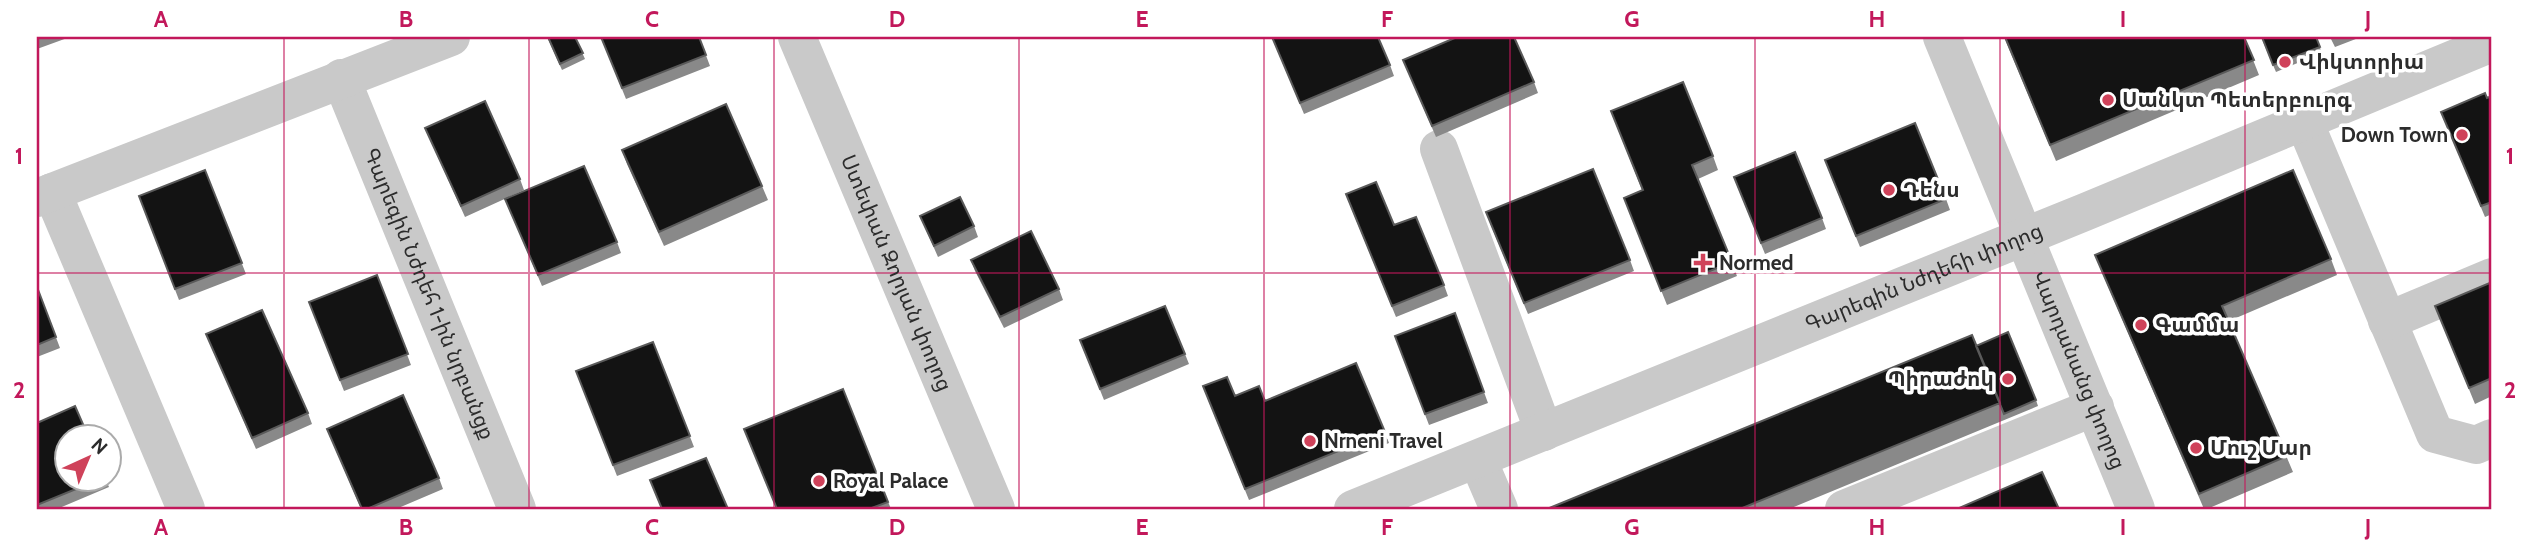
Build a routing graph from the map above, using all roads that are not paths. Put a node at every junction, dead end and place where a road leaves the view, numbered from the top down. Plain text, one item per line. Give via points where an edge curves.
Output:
1 (452, 37) edge
2 (797, 37) edge
3 (1942, 37) edge
4 (2492, 43) edge
5 (341, 78) junction
6 (2304, 121) junction
7 (1439, 149) dead end
8 (44, 195) edge
9 (2026, 237) junction
10 (2492, 277) edge
11 (2387, 321) junction
12 (2095, 407) junction
13 (1544, 432) junction
14 (2492, 438) edge
15 (1478, 460) junction
16 (186, 509) edge
17 (517, 509) edge
18 (996, 509) edge
19 (1353, 509) edge
20 (1499, 509) edge
21 (1844, 509) edge
22 (2136, 509) edge

1 - 5 street
2 - 18 street, Ստեփան Զորյան փողոց
3 - 9 street, Վարդանանց փողոց
4 - 6 street, Գարեգին Նժդեհի փողոց
5 - 8 street
5 - 17 street, Գարեգին Նժդեհ 1-ին նրբանցք
6 - 9 street, Գարեգին Նժդեհի փողոց
6 - 11 street
7 - 13 street
8 - 16 street
9 - 12 street, Վարդանանց փողոց
9 - 13 street, Գարեգին Նժդեհի փողոց
10 - 11 street
11 - 14 street via 2435,434 2476,445
12 - 21 street
12 - 22 street, Վարդանանց փողոց
13 - 15 street, Գարեգին Նժդեհի փողոց
15 - 19 street, Գարեգին Նժդեհի փողոց
15 - 20 street

